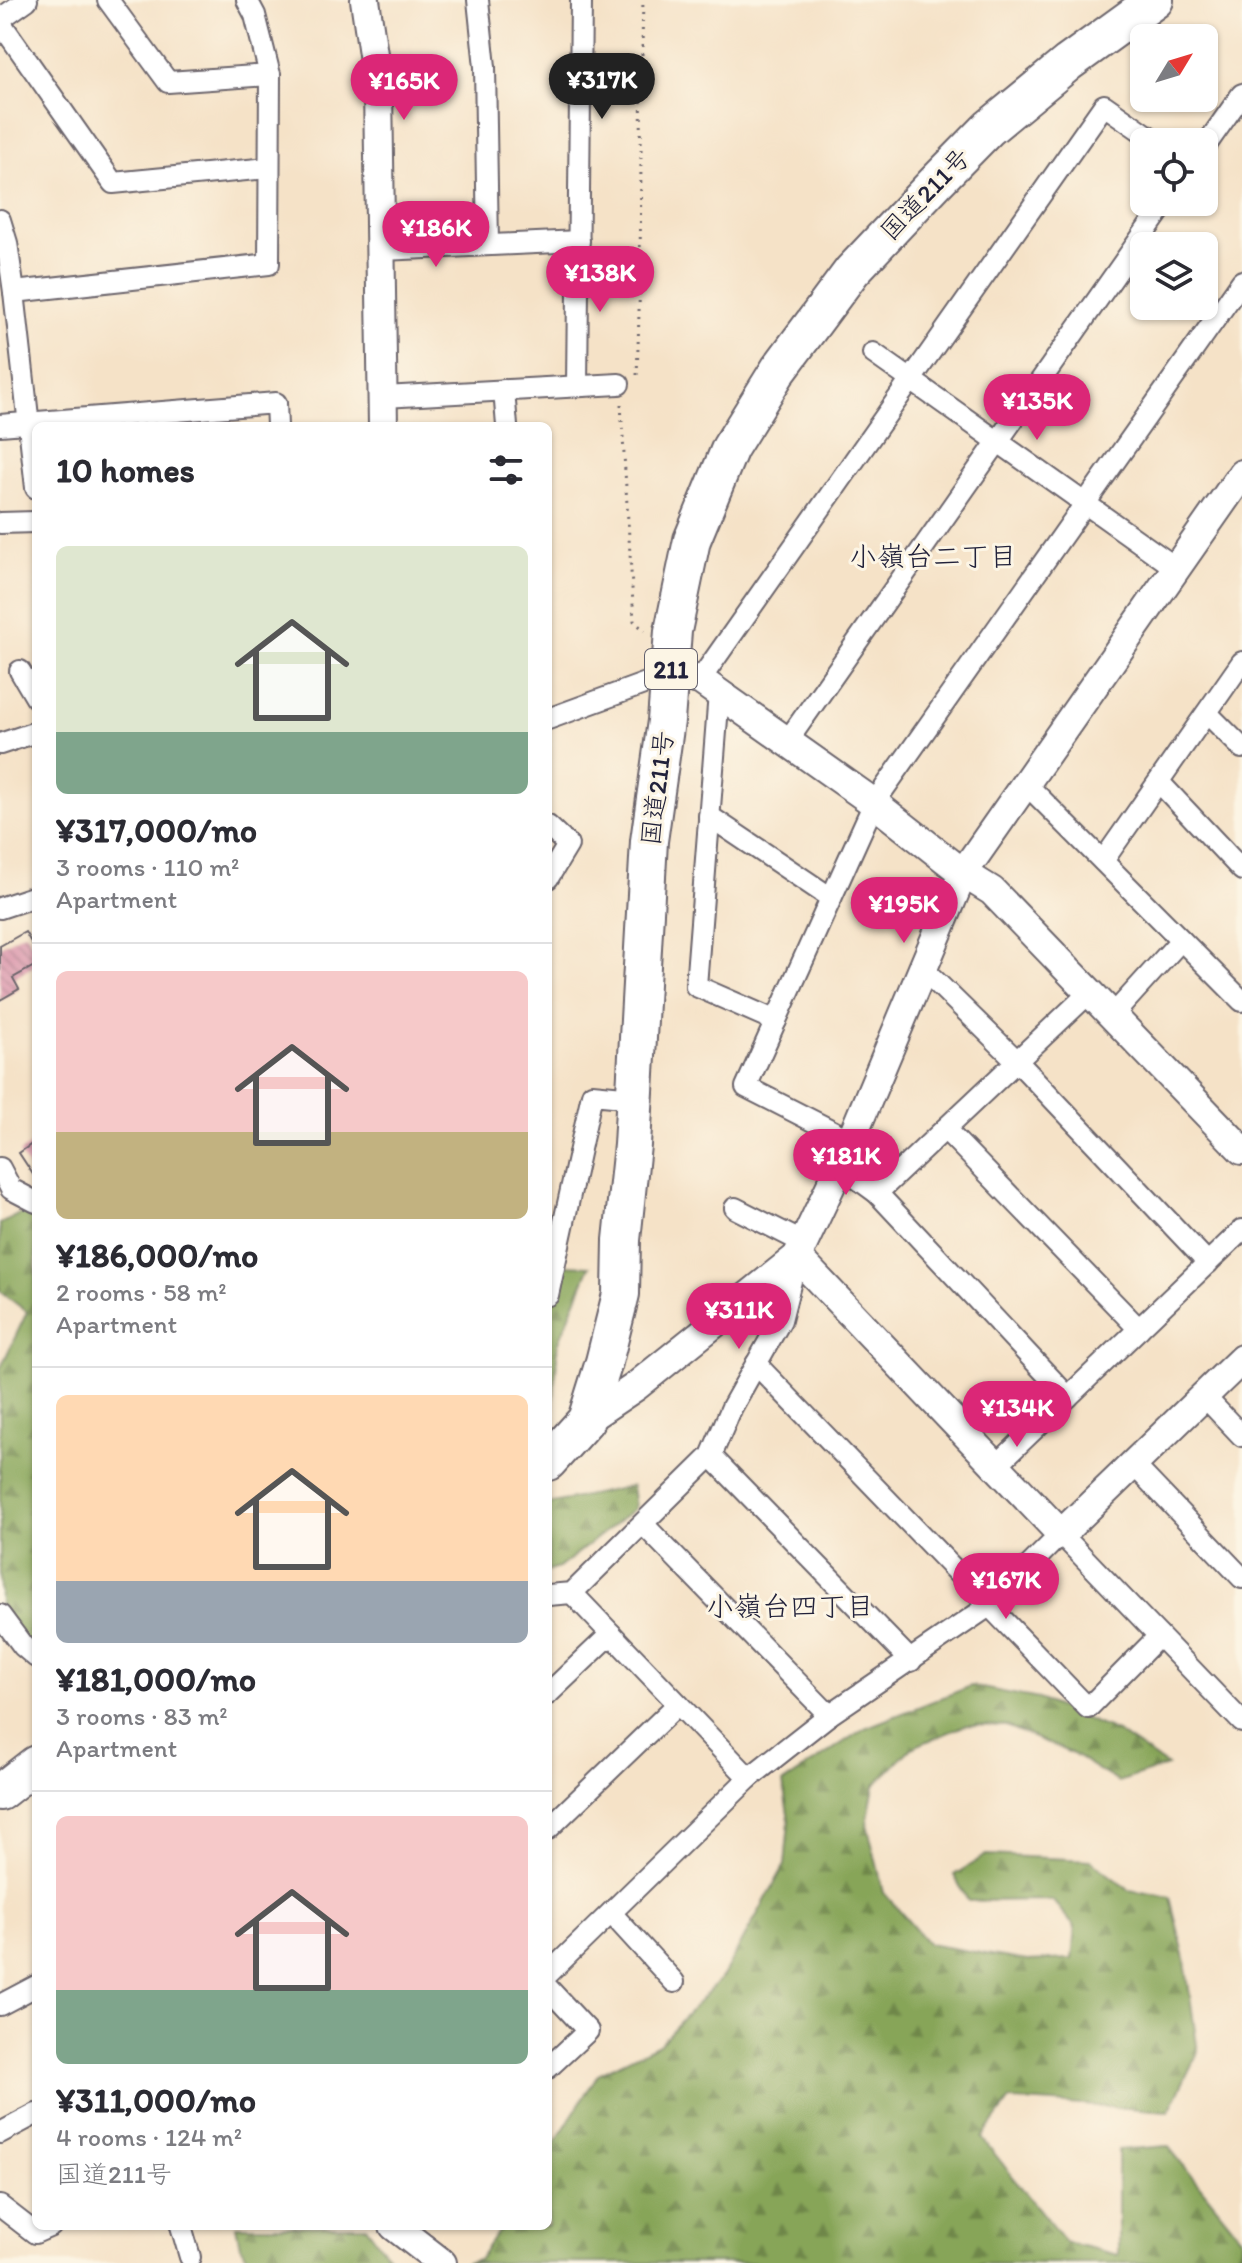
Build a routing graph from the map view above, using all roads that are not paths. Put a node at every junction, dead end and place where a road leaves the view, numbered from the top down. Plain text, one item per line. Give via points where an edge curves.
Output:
1 (27, 0) edge
2 (108, 0) edge
3 (247, 0) edge
4 (365, 0) edge
5 (478, 0) edge
6 (581, 0) edge
7 (1155, 0) edge
8 (1161, 0) edge
9 (0, 20) edge
10 (1124, 22) junction
11 (270, 75) junction
12 (1242, 94) edge
13 (1137, 128) edge
14 (1218, 128) edge
15 (268, 168) junction
16 (1156, 216) edge
17 (0, 220) edge
18 (579, 241) junction
19 (488, 245) junction
20 (382, 250) junction
21 (1242, 281) edge
22 (14, 292) junction
23 (873, 353) dead end
24 (911, 379) junction
25 (619, 384) road end
26 (577, 386) junction
27 (504, 390) junction
28 (384, 397) junction
29 (41, 422) edge
30 (277, 422) edge
31 (383, 422) edge
32 (507, 422) edge
33 (29, 423) junction
34 (32, 423) edge
35 (0, 425) edge
36 (998, 441) junction
37 (32, 451) edge
38 (1242, 474) edge
39 (1084, 503) junction
40 (32, 522) edge
41 (0, 523) edge
42 (1176, 568) junction
43 (1242, 662) edge
44 (20, 671) dead end
45 (690, 675) junction
46 (32, 691) edge
47 (1207, 713) junction
48 (552, 718) edge
49 (32, 733) edge
50 (786, 743) junction
51 (0, 744) edge
52 (1242, 748) edge
53 (1159, 782) junction
54 (1025, 783) junction
55 (874, 803) junction
56 (709, 816) junction
57 (552, 830) edge
58 (1103, 861) junction
59 (1242, 870) edge
60 (552, 871) edge
61 (963, 873) junction
62 (32, 897) edge
63 (831, 898) junction
64 (0, 908) edge
65 (1181, 940) junction
66 (923, 969) junction
67 (1090, 992) junction
68 (1242, 1001) edge
69 (1113, 1015) junction
70 (776, 1021) junction
71 (1017, 1061) junction
72 (634, 1098) junction
73 (945, 1129) junction
74 (1242, 1150) edge
75 (845, 1153) junction
76 (0, 1168) edge
77 (877, 1193) junction
78 (32, 1200) edge
79 (735, 1208) dead end
80 (1242, 1230) edge
81 (800, 1250) junction
82 (1208, 1263) junction
83 (552, 1277) edge
84 (1139, 1329) junction
85 (1242, 1359) edge
86 (756, 1364) junction
87 (1204, 1396) junction
88 (1068, 1397) junction
89 (586, 1420) junction
90 (1242, 1436) edge
91 (711, 1456) junction
92 (552, 1458) edge
93 (1133, 1464) junction
94 (997, 1465) junction
95 (643, 1524) junction
96 (1061, 1534) junction
97 (1242, 1578) edge
98 (572, 1593) junction
99 (552, 1595) edge
100 (989, 1606) junction
101 (0, 1615) edge
102 (611, 1634) junction
103 (1159, 1636) junction
104 (32, 1654) edge
105 (911, 1661) junction
106 (552, 1690) edge
107 (678, 1704) junction
108 (829, 1715) junction
109 (1242, 1722) edge
110 (32, 1767) edge
111 (749, 1778) junction
112 (0, 1792) edge
113 (552, 1825) edge
114 (611, 1913) junction
115 (552, 1970) edge
116 (674, 1982) dead end
117 (32, 1988) edge
118 (552, 1992) edge
119 (0, 2005) edge
120 (552, 2064) edge
121 (32, 2116) edge
122 (0, 2133) edge
123 (0, 2206) edge
124 (42, 2230) edge
125 (182, 2230) edge
126 (399, 2230) edge
127 (190, 2257) dead end
128 (442, 2263) edge

1 - 9 street
2 - 11 street via 168,82
3 - 11 street
4 - 20 street via 378,88
5 - 19 street via 485,67
6 - 18 street
7 - 10 highway, 国道211号 / 211
8 - 10 highway, 国道211号 / 211
9 - 15 street via 113,183
10 - 45 highway, 国道211号 / 211 via 989,128 852,271 779,369 730,448 692,540 673,631
11 - 15 street
12 - 14 street
13 - 24 street via 1104,105
15 - 22 street via 269,264
16 - 36 street
17 - 22 street
18 - 19 street
18 - 26 street
19 - 20 street
20 - 28 street
21 - 39 street
22 - 33 street
23 - 24 street
24 - 36 street
24 - 45 street
25 - 26 street
26 - 27 street
27 - 28 street
27 - 32 street
28 - 31 street
29 - 30 street via 276,403
33 - 34 street
33 - 35 street
33 - 37 street
36 - 39 street
36 - 50 street
38 - 42 street
39 - 42 street
39 - 55 street
40 - 41 street
42 - 54 street
43 - 47 street
44 - 46 street
45 - 48 street
45 - 50 street
45 - 56 street
45 - 72 highway, 国道211号 / 211 via 649,841
47 - 52 street
47 - 53 street
49 - 51 street
50 - 55 street
53 - 58 street
53 - 59 street
54 - 58 street
54 - 61 street
55 - 61 street
55 - 63 street
56 - 63 street
56 - 70 street via 696,986
57 - 60 street via 568,845
58 - 65 street
61 - 66 street
61 - 67 street via 992,891
62 - 64 street
63 - 70 street
65 - 68 street
65 - 69 street
66 - 71 street
66 - 75 street
67 - 69 street
67 - 71 street
69 - 74 street
70 - 75 street via 746,1087
71 - 73 street
71 - 82 street
72 - 83 street via 592,1094
72 - 89 highway, 国道211号 / 211 via 621,1294
73 - 77 street
73 - 84 street
75 - 77 street
75 - 81 street
76 - 78 street via 11,1189
77 - 88 street
79 - 81 street
80 - 82 street
81 - 86 street via 781,1320
81 - 89 street via 635,1387
81 - 94 street
82 - 84 street
84 - 88 street
85 - 87 street
86 - 91 street
86 - 100 street
87 - 90 street
87 - 93 street
88 - 94 street
89 - 92 highway, 国道211号 / 211
91 - 95 street
91 - 105 street
93 - 96 street
93 - 97 street
94 - 96 street
95 - 98 street
95 - 108 street
96 - 100 street
96 - 103 street
98 - 99 street
98 - 102 street
100 - 103 street via 1088,1708
100 - 105 street
101 - 104 street
102 - 106 street
102 - 107 street
103 - 109 street
105 - 108 street
107 - 111 street
107 - 113 street
108 - 111 street
110 - 112 highway
111 - 114 street
114 - 115 street
114 - 116 street
117 - 119 street
118 - 120 street via 588,2031
121 - 122 street
123 - 124 street via 35,2233
125 - 127 street
126 - 128 street

